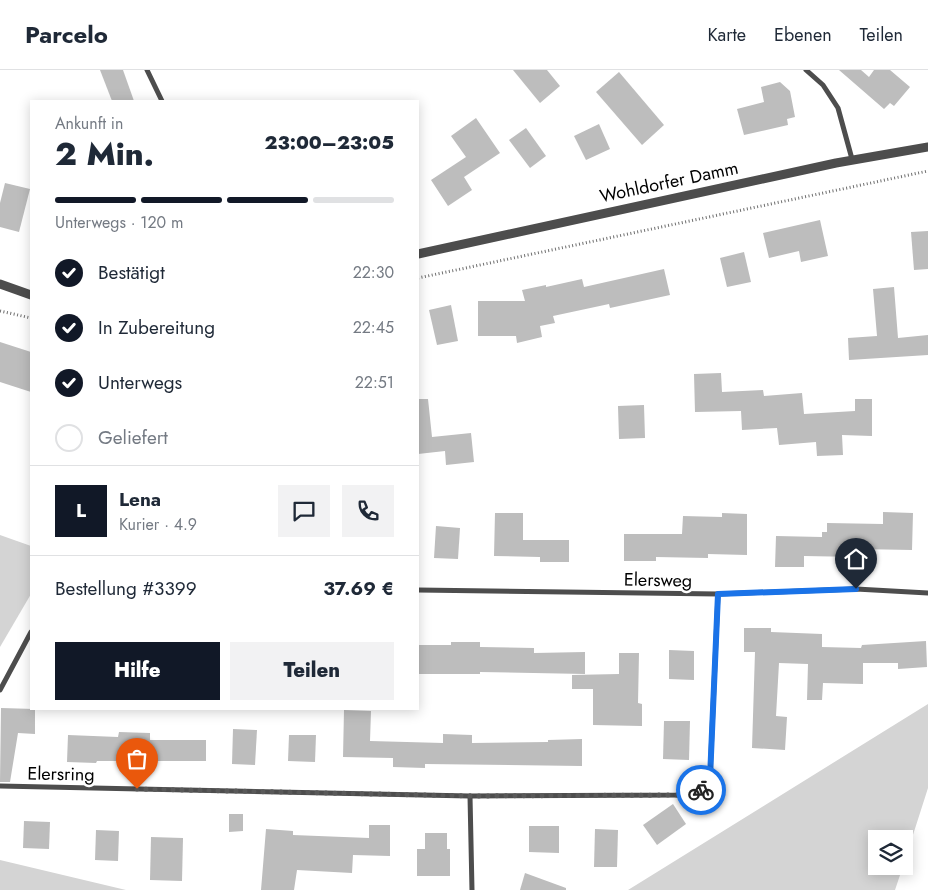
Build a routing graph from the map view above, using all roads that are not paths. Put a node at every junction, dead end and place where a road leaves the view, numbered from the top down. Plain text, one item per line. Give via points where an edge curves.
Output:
1 (147, 70) edge
2 (806, 70) edge
3 (162, 100) edge
4 (928, 147) edge
5 (852, 159) junction
6 (419, 254) edge
7 (0, 284) edge
8 (30, 295) edge
9 (419, 590) edge
10 (928, 593) edge
11 (718, 594) junction
12 (30, 634) edge
13 (0, 690) edge
14 (0, 786) edge
15 (470, 796) junction
16 (472, 890) edge

1 - 3 street
2 - 5 street via 823,86 838,108
4 - 5 street, Wohldorfer Damm
5 - 6 street, Wohldorfer Damm
7 - 8 street
9 - 11 street, Elersweg
10 - 11 street, Elersweg via 856,589
11 - 15 street, Elersring via 710,778 699,792 684,795
12 - 13 street
14 - 15 street, Elersring
15 - 16 street

